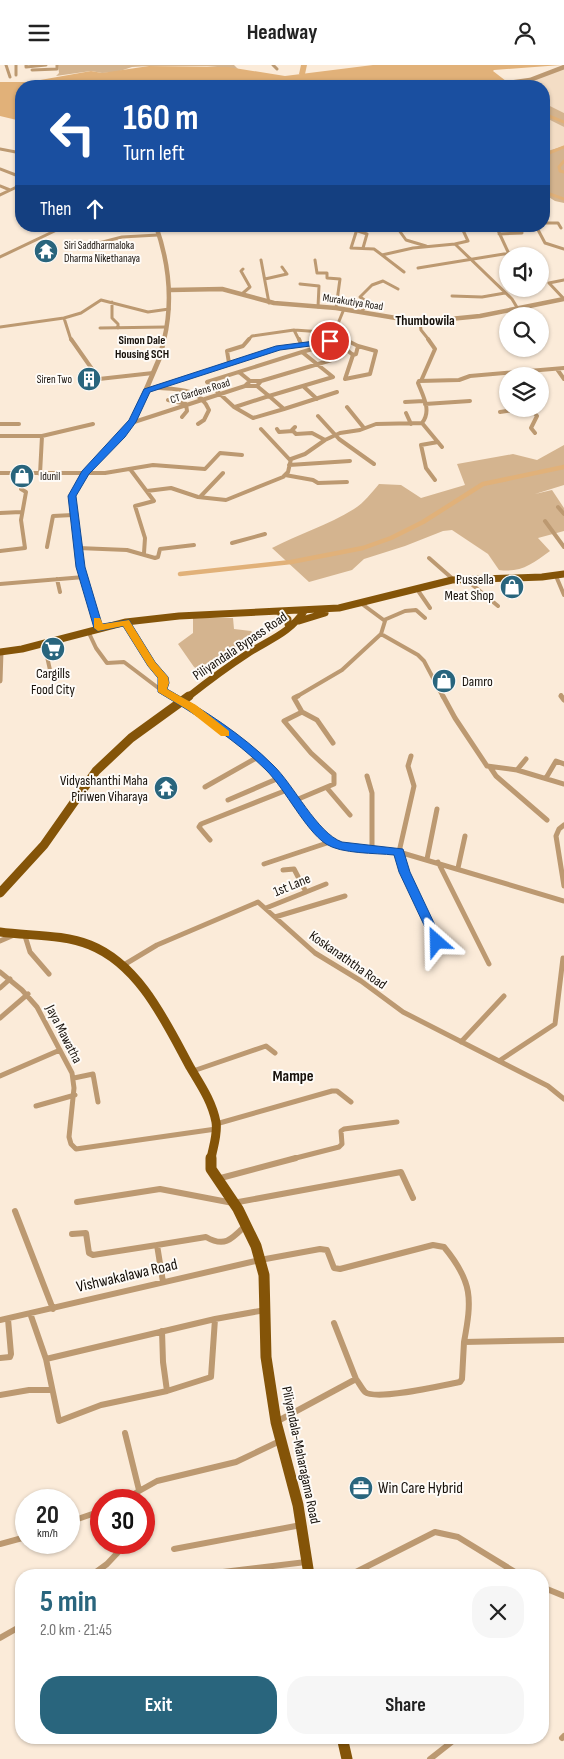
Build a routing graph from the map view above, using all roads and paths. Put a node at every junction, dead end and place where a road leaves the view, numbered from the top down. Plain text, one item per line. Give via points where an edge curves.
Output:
1 (6, 65) edge
2 (16, 65) edge
3 (26, 65) edge
4 (36, 65) edge
5 (46, 65) edge
6 (57, 65) edge
7 (273, 65) edge
8 (564, 67) edge
9 (277, 69) dead end
10 (32, 70) dead end
11 (16, 75) dead end
12 (10, 77) dead end
13 (530, 80) edge
14 (0, 149) edge
15 (15, 152) edge
16 (0, 169) edge
17 (15, 175) edge
18 (0, 186) edge
19 (15, 188) edge
20 (10, 190) junction
21 (0, 195) edge
22 (550, 223) edge
23 (561, 228) dead end
24 (52, 232) edge
25 (157, 232) edge
26 (357, 232) edge
27 (364, 232) edge
28 (400, 232) edge
29 (464, 232) edge
30 (522, 232) edge
31 (539, 232) edge
32 (499, 234) joint
33 (158, 235) junction
34 (455, 244) junction
35 (91, 245) dead end
36 (428, 247) junction
37 (506, 247) edge
38 (363, 248) junction
39 (564, 249) edge
40 (382, 255) junction
41 (499, 255) edge
42 (0, 257) edge
43 (470, 259) junction
44 (261, 260) dead end
45 (315, 260) dead end
46 (282, 267) dead end
47 (418, 268) dead end
48 (242, 269) dead end
49 (404, 271) dead end
50 (265, 279) junction
51 (564, 280) edge
52 (300, 285) dead end
53 (499, 287) edge
54 (398, 289) dead end
55 (170, 291) junction
56 (243, 293) junction
57 (499, 294) edge
58 (452, 296) dead end
59 (564, 299) edge
60 (112, 303) junction
61 (269, 303) junction
62 (318, 307) junction
63 (527, 307) edge
64 (336, 308) junction
65 (169, 309) junction
66 (344, 309) junction
67 (499, 312) edge
68 (361, 313) junction
69 (64, 318) junction
70 (420, 322) junction
71 (0, 327) edge
72 (166, 327) junction
73 (338, 327) dead end
74 (100, 328) dead end
75 (118, 328) junction
76 (294, 330) junction
77 (328, 336) junction
78 (330, 341) junction
79 (301, 344) junction
80 (326, 345) dead end
81 (358, 345) junction
82 (302, 352) junction
83 (353, 355) junction
84 (335, 359) dead end
85 (229, 363) junction
86 (318, 365) junction
87 (564, 368) edge
88 (557, 369) junction
89 (549, 370) edge
90 (239, 372) junction
91 (153, 373) junction
92 (499, 375) edge
93 (564, 379) edge
94 (250, 381) junction
95 (261, 381) junction
96 (421, 381) junction
97 (245, 386) junction
98 (257, 386) junction
99 (303, 386) junction
100 (155, 388) junction
101 (147, 390) junction
102 (337, 393) dead end
103 (220, 394) junction
104 (270, 397) junction
105 (204, 399) junction
106 (318, 399) junction
107 (168, 400) dead end
108 (470, 401) dead end
109 (406, 402) dead end
110 (424, 403) junction
111 (186, 404) junction
112 (235, 407) junction
113 (347, 407) dead end
114 (284, 409) junction
115 (406, 413) dead end
116 (318, 416) dead end
117 (182, 417) dead end
118 (537, 417) edge
119 (131, 423) junction
120 (422, 423) junction
121 (0, 424) edge
122 (19, 424) dead end
123 (93, 424) dead end
124 (198, 424) dead end
125 (411, 425) junction
126 (364, 428) junction
127 (261, 429) dead end
128 (277, 429) dead end
129 (535, 433) dead end
130 (336, 435) junction
131 (0, 436) edge
132 (42, 436) junction
133 (325, 440) junction
134 (438, 442) junction
135 (442, 447) dead end
136 (242, 455) dead end
137 (290, 460) junction
138 (350, 461) dead end
139 (374, 464) dead end
140 (289, 465) junction
141 (130, 469) junction
142 (0, 473) edge
143 (85, 473) junction
144 (223, 473) dead end
145 (28, 474) junction
146 (40, 474) junction
147 (285, 475) junction
148 (435, 480) dead end
149 (347, 482) dead end
150 (147, 491) junction
151 (200, 497) junction
152 (558, 507) dead end
153 (21, 512) junction
154 (0, 513) edge
155 (564, 514) edge
156 (73, 515) junction
157 (545, 521) dead end
158 (265, 534) dead end
159 (564, 537) edge
160 (558, 539) junction
161 (232, 543) dead end
162 (194, 545) dead end
163 (48, 547) dead end
164 (564, 547) edge
165 (78, 548) junction
166 (0, 551) edge
167 (144, 553) junction
168 (429, 558) dead end
169 (560, 576) edge
170 (84, 577) junction
171 (57, 579) junction
172 (454, 580) junction
173 (469, 582) junction
174 (0, 584) edge
175 (419, 592) junction
176 (60, 593) dead end
177 (564, 595) edge
178 (363, 606) junction
179 (498, 606) dead end
180 (430, 608) dead end
181 (259, 613) junction
182 (281, 614) junction
183 (301, 614) junction
184 (425, 618) dead end
185 (384, 621) junction
186 (126, 622) junction
187 (288, 624) junction
188 (98, 628) junction
189 (88, 631) junction
190 (381, 635) junction
191 (44, 643) junction
192 (0, 652) edge
193 (50, 670) dead end
194 (0, 681) edge
195 (161, 690) junction
196 (178, 701) junction
197 (302, 713) junction
198 (333, 743) dead end
199 (411, 756) dead end
200 (258, 757) junction
201 (526, 759) dead end
202 (564, 764) edge
203 (490, 767) junction
204 (517, 770) junction
205 (366, 776) dead end
206 (279, 778) junction
207 (546, 778) junction
208 (564, 784) edge
209 (205, 787) dead end
210 (327, 788) junction
211 (287, 790) junction
212 (228, 800) dead end
213 (296, 800) junction
214 (437, 809) dead end
215 (350, 815) dead end
216 (547, 820) dead end
217 (564, 825) edge
218 (465, 836) dead end
219 (210, 840) dead end
220 (330, 842) junction
221 (372, 848) junction
222 (399, 852) junction
223 (427, 859) junction
224 (438, 862) junction
225 (264, 864) dead end
226 (458, 869) junction
227 (283, 870) dead end
228 (326, 884) dead end
229 (0, 885) edge
230 (564, 886) edge
231 (306, 892) junction
232 (0, 893) edge
233 (345, 896) dead end
234 (564, 901) edge
235 (266, 908) junction
236 (275, 917) junction
237 (8, 935) edge
238 (437, 942) dead end
239 (563, 958) dead end
240 (489, 965) dead end
241 (122, 967) junction
242 (0, 972) edge
243 (49, 974) dead end
244 (10, 979) junction
245 (0, 988) edge
246 (28, 993) junction
247 (504, 996) dead end
248 (0, 1018) edge
249 (461, 1042) junction
250 (60, 1050) junction
251 (275, 1053) dead end
252 (499, 1061) junction
253 (193, 1071) junction
254 (0, 1076) edge
255 (74, 1078) junction
256 (75, 1095) junction
257 (564, 1099) edge
258 (98, 1102) dead end
259 (351, 1102) dead end
260 (36, 1106) dead end
261 (397, 1122) dead end
262 (216, 1127) junction
263 (217, 1179) junction
264 (413, 1198) dead end
265 (76, 1201) dead end
266 (233, 1203) junction
267 (15, 1211) dead end
268 (246, 1225) junction
269 (72, 1234) dead end
270 (157, 1245) junction
271 (260, 1259) junction
272 (163, 1281) junction
273 (53, 1309) junction
274 (265, 1310) junction
275 (30, 1313) junction
276 (8, 1319) junction
277 (215, 1319) junction
278 (0, 1320) edge
279 (334, 1323) dead end
280 (162, 1331) junction
281 (564, 1340) edge
282 (464, 1341) junction
283 (0, 1358) edge
284 (46, 1359) junction
285 (356, 1379) junction
286 (52, 1390) junction
287 (167, 1391) junction
288 (0, 1395) edge
289 (276, 1422) junction
290 (124, 1433) dead end
291 (281, 1441) junction
292 (139, 1489) edge
293 (141, 1489) edge
294 (301, 1525) junction
295 (15, 1540) edge
296 (0, 1544) edge
297 (174, 1549) dead end
298 (115, 1554) edge
299 (306, 1562) junction
300 (99, 1569) edge
301 (248, 1569) edge
302 (308, 1569) edge
303 (361, 1569) edge
304 (510, 1569) edge
305 (549, 1590) edge
306 (564, 1596) edge
307 (15, 1629) edge
308 (0, 1638) edge
309 (344, 1744) edge
310 (449, 1744) edge
311 (347, 1759) edge
312 (430, 1759) edge

1 - 12 street
2 - 11 street
3 - 4 street
4 - 5 street
6 - 10 street via 57,69
7 - 9 street
8 - 13 street
14 - 15 street
16 - 17 street
18 - 20 street
19 - 20 street
20 - 21 street
22 - 23 street via 558,223
24 - 42 street
25 - 33 street
26 - 38 street via 352,248
27 - 38 street via 367,234
28 - 36 street via 406,240
29 - 34 street via 468,241
30 - 32 street
31 - 39 street via 545,243
32 - 37 street
33 - 35 street via 122,237
33 - 55 street via 164,249
34 - 36 street
34 - 43 street
36 - 40 street
38 - 40 street via 374,249
40 - 49 street
41 - 43 street
43 - 47 street
43 - 53 street
44 - 50 street
45 - 64 street via 317,273 327,273 327,278 340,279
46 - 50 street via 287,274
48 - 56 street via 250,285
50 - 61 street
51 - 59 street via 549,283
52 - 62 street via 319,286
54 - 68 street via 383,281 372,285 360,297 369,303
55 - 56 street, Murakutiya Road via 218,289
55 - 65 street
56 - 61 street, Murakutiya Road
57 - 58 street
59 - 63 street, Murakutiya Road
60 - 65 street via 148,313
60 - 69 street via 99,301 81,313
60 - 75 street via 112,319
61 - 62 street, Murakutiya Road
62 - 64 street, Murakutiya Road
64 - 66 street, Murakutiya Road
65 - 72 street
66 - 68 street, Murakutiya Road
66 - 73 street
67 - 70 street, Murakutiya Road
68 - 70 street, Murakutiya Road
69 - 71 street
69 - 91 street via 71,340 100,379
70 - 96 street via 421,329 435,349
72 - 75 street
72 - 91 street
74 - 75 street
76 - 77 street via 323,332
76 - 79 street
76 - 85 street via 252,336 243,346 227,351
77 - 78 street
77 - 81 street
78 - 79 street
78 - 83 street
79 - 85 street via 279,347
80 - 82 street
81 - 83 street
81 - 83 street via 376,351 370,375 345,379
82 - 86 street
82 - 90 street
84 - 86 street, CT Gardens Road
85 - 100 street
86 - 95 street, CT Gardens Road
86 - 99 street via 333,377
87 - 88 street
88 - 89 street
88 - 93 street
90 - 94 street
90 - 103 street via 207,382
91 - 101 street
92 - 96 street
94 - 95 street, CT Gardens Road
94 - 97 street, CT Gardens Road
95 - 98 street
96 - 110 street via 418,383
97 - 98 street, CT Gardens Road
97 - 103 street, CT Gardens Road
98 - 104 street
99 - 104 street
99 - 106 street
100 - 101 street
100 - 105 street via 191,391
101 - 119 street
102 - 106 street
103 - 105 street, CT Gardens Road
103 - 112 street
104 - 112 street
104 - 114 street
105 - 111 street, CT Gardens Road
105 - 124 street via 209,410
106 - 114 street
107 - 111 street
108 - 110 street
109 - 110 street
110 - 120 street via 428,416
111 - 117 street
111 - 119 street, CT Gardens Road
112 - 114 street via 253,418
113 - 126 street
115 - 125 street
116 - 130 street
118 - 129 street via 531,428
119 - 143 street
120 - 125 street
120 - 134 street
121 - 122 street
123 - 132 street
125 - 126 street via 376,424
126 - 130 street
127 - 137 street
128 - 133 street via 279,432 294,429 299,434 312,433
130 - 133 street
130 - 139 street via 350,449 360,451
131 - 132 street
132 - 146 street
133 - 137 street via 306,454
134 - 135 street
134 - 148 street via 421,445 426,468
136 - 141 street via 220,453 205,469 153,465
137 - 140 street
138 - 140 street
140 - 147 street
141 - 143 street
141 - 150 street
142 - 145 street
143 - 146 street
143 - 156 street via 72,496
144 - 151 street
145 - 146 street
145 - 153 street via 21,489 26,492
147 - 149 street via 318,483
147 - 151 street via 230,499
150 - 151 street via 171,489
150 - 167 street via 154,501 135,506 145,538
152 - 155 street
153 - 154 street
153 - 166 street via 20,529 25,548
156 - 163 street via 53,516
156 - 165 street
157 - 160 street
158 - 161 street
159 - 160 street
160 - 164 street
162 - 167 street via 160,549 157,558
165 - 167 street via 101,547
165 - 170 street
168 - 172 street
169 - 172 main road
169 - 173 main road
169 - 177 street
170 - 171 street
170 - 188 street
171 - 174 street
171 - 176 street
172 - 178 main road
173 - 175 main road
173 - 179 street
175 - 178 main road
175 - 180 street
178 - 183 main road
178 - 183 main road
178 - 185 street
181 - 182 main road
181 - 183 main road
181 - 186 main road
182 - 183 main road
182 - 187 main road via 288,619
183 - 187 main road, Piliyandala Bypass Road
183 - 196 main road, Piliyandala Bypass Road via 282,635 248,653
184 - 185 street via 416,611 405,611
185 - 190 street
186 - 188 main road
186 - 195 street via 151,664 163,677
187 - 196 main road, Piliyandala Bypass Road via 226,663
188 - 189 main road
189 - 191 main road
189 - 195 street via 107,663 124,662
190 - 197 street via 342,670 296,695 294,701
190 - 203 street via 424,661 454,718
191 - 192 main road
191 - 193 street
192 - 194 street
195 - 196 street
196 - 200 street
196 - 229 main road, Piliyandala Bypass Road via 126,735 103,756 38,843
196 - 232 main road, Piliyandala Bypass Road via 96,771 44,845
197 - 198 street via 312,714
197 - 210 street via 284,721 334,774 334,784
199 - 222 street via 408,765 414,786
200 - 206 street
200 - 209 street
201 - 204 street
202 - 207 street via 556,761
203 - 204 street
203 - 216 street via 496,776
204 - 207 street
205 - 221 street via 372,793
206 - 211 street
206 - 212 street
207 - 208 street
210 - 213 street
210 - 215 street
211 - 213 street
211 - 219 street via 201,824 199,827
213 - 220 street
214 - 223 street
217 - 230 street via 556,836
218 - 226 street
220 - 221 street
220 - 225 street
221 - 222 street
222 - 223 street
222 - 238 street
223 - 224 street
224 - 226 street
224 - 240 street
226 - 234 street
227 - 231 street via 294,869
228 - 231 street, 1st Lane
231 - 235 street, 1st Lane
233 - 236 street
235 - 236 street, Koskanaththa Road
235 - 241 street via 258,902 157,945
236 - 249 street, Koskanaththa Road via 315,953 403,1012
237 - 241 main road, Piliyandala-Maharagama Road via 80,942 92,946
237 - 243 street via 25,941
239 - 252 street via 554,1024
241 - 253 main road, Piliyandala-Maharagama Road via 150,996
242 - 244 street, Jaya Mawatha
244 - 245 street
244 - 246 street, Jaya Mawatha
246 - 248 street
246 - 250 street, Jaya Mawatha
247 - 249 street
249 - 252 street, Koskanaththa Road
250 - 254 street
250 - 255 street, Jaya Mawatha
251 - 253 street via 266,1046
252 - 257 street, Koskanaththa Road via 548,1086
253 - 262 main road, Piliyandala-Maharagama Road via 212,1107
255 - 256 street, Jaya Mawatha
255 - 258 street via 93,1073
256 - 260 street
256 - 262 street, Jaya Mawatha via 68,1135 76,1149
259 - 262 street via 337,1091 332,1091
261 - 263 street via 344,1129 339,1147
262 - 263 main road, Piliyandala-Maharagama Road via 210,1162
263 - 266 main road, Piliyandala-Maharagama Road
264 - 266 street via 401,1172
265 - 266 street via 160,1189
266 - 268 main road, Piliyandala-Maharagama Road
267 - 273 street
268 - 270 street via 222,1243 206,1237
268 - 271 main road, Piliyandala-Maharagama Road
269 - 270 street via 86,1233 89,1253 93,1255
270 - 272 street
271 - 272 street, Vishwakalawa Road
271 - 274 main road, Piliyandala-Maharagama Road
271 - 282 street, Vishwakalawa Road via 325,1249 334,1268 340,1269 432,1245 444,1247 468,1280 469,1305
272 - 273 street, Vishwakalawa Road
273 - 275 street, Vishwakalawa Road
274 - 277 street
274 - 289 main road, Piliyandala-Maharagama Road via 266,1357
275 - 276 street, Vishwakalawa Road
275 - 284 street
276 - 278 street, Vishwakalawa Road
276 - 283 street via 11,1354
277 - 280 street
277 - 287 street via 210,1377
279 - 285 street
280 - 284 street
280 - 287 street
281 - 282 street
282 - 285 street via 460,1382 373,1395 365,1392
284 - 286 street
285 - 289 street
286 - 287 street via 59,1421 101,1405
286 - 288 street
289 - 291 main road, Piliyandala-Maharagama Road
290 - 292 street
291 - 293 street via 236,1462 157,1481
291 - 294 main road, Piliyandala-Maharagama Road
294 - 297 street
294 - 299 main road, Piliyandala-Maharagama Road
295 - 296 street
298 - 300 street
299 - 301 street
299 - 302 main road, Piliyandala-Maharagama Road
303 - 304 street via 435,1532 458,1537
305 - 306 street
307 - 308 street
309 - 311 main road
310 - 312 street

